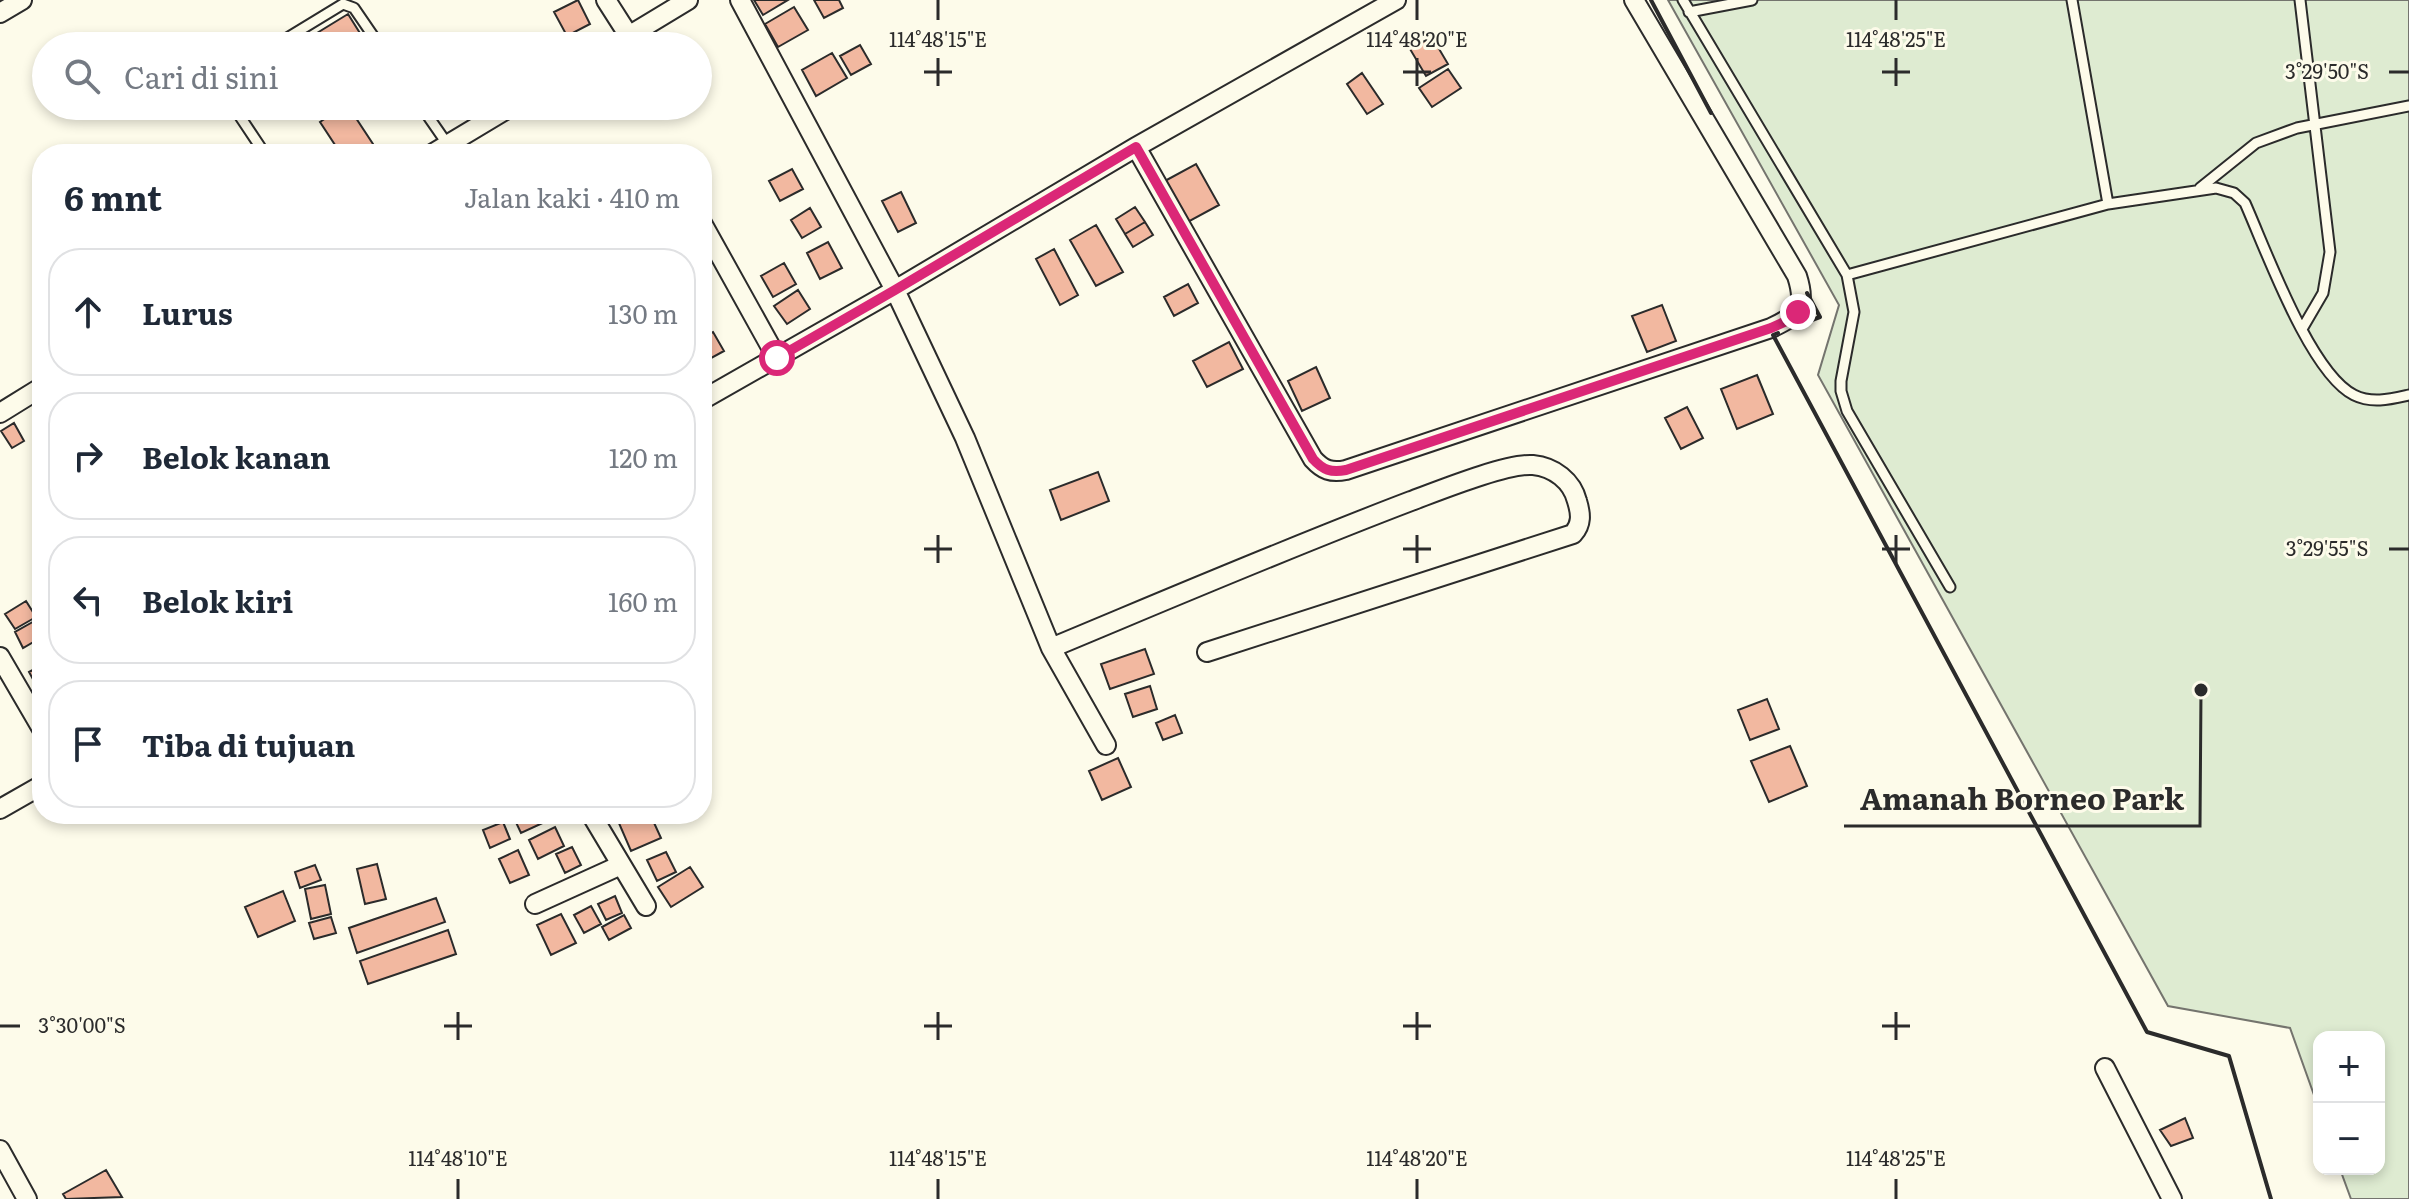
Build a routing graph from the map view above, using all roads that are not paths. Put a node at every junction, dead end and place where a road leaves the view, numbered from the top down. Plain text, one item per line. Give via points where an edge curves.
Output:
1 (22, 0) edge
2 (606, 0) edge
3 (688, 0) edge
4 (740, 0) edge
5 (1396, 0) edge
6 (1634, 0) edge
7 (1683, 0) edge
8 (1752, 0) edge
9 (2072, 0) edge
10 (2300, 0) edge
11 (1689, 12) junction
12 (0, 13) edge
13 (297, 32) edge
14 (370, 32) edge
15 (617, 32) edge
16 (635, 32) edge
17 (2409, 106) edge
18 (242, 120) edge
19 (427, 120) edge
20 (489, 120) edge
21 (2315, 124) junction
22 (258, 144) edge
23 (438, 144) edge
24 (448, 144) edge
25 (1136, 147) junction
26 (2197, 190) junction
27 (2108, 204) junction
28 (712, 241) edge
29 (1847, 275) junction
30 (895, 290) junction
31 (2302, 329) junction
32 (777, 358) junction
33 (32, 393) edge
34 (712, 394) edge
35 (2409, 395) edge
36 (0, 413) edge
37 (1950, 587) dead end
38 (1051, 648) junction
39 (1207, 652) dead end
40 (0, 657) edge
41 (32, 712) edge
42 (1106, 745) dead end
43 (32, 791) edge
44 (0, 809) edge
45 (597, 824) edge
46 (621, 865) junction
47 (535, 904) dead end
48 (646, 906) dead end
49 (2105, 1068) dead end
50 (0, 1150) edge
51 (7, 1180) edge
52 (27, 1199) edge
53 (2172, 1199) edge

1 - 12 street
2 - 15 street
3 - 16 street
4 - 30 street
5 - 25 street
6 - 25 street via 1797,276 1802,291 1798,312 1771,328 1346,470 1321,468 1313,459
7 - 11 lane
8 - 11 lane
9 - 27 lane
10 - 21 lane
11 - 29 lane
13 - 14 lane via 343,4 354,8
17 - 21 lane
18 - 22 lane
19 - 23 lane
20 - 24 street
21 - 26 lane via 2256,143
21 - 31 lane via 2330,252 2323,293
25 - 30 street
26 - 27 lane
26 - 31 lane via 2216,188 2245,203
27 - 29 lane
28 - 32 street
29 - 37 lane via 1854,312 1841,381 1844,401
30 - 32 street
30 - 38 street via 965,438
31 - 35 lane via 2330,375 2355,395 2382,401
32 - 34 street
33 - 36 street
38 - 39 street via 1351,524 1498,471 1533,465 1555,471 1576,496 1579,526 1573,534
38 - 42 street
40 - 41 street
43 - 44 street
45 - 46 street
46 - 47 street
46 - 48 street
49 - 53 street
50 - 51 street
51 - 52 street

